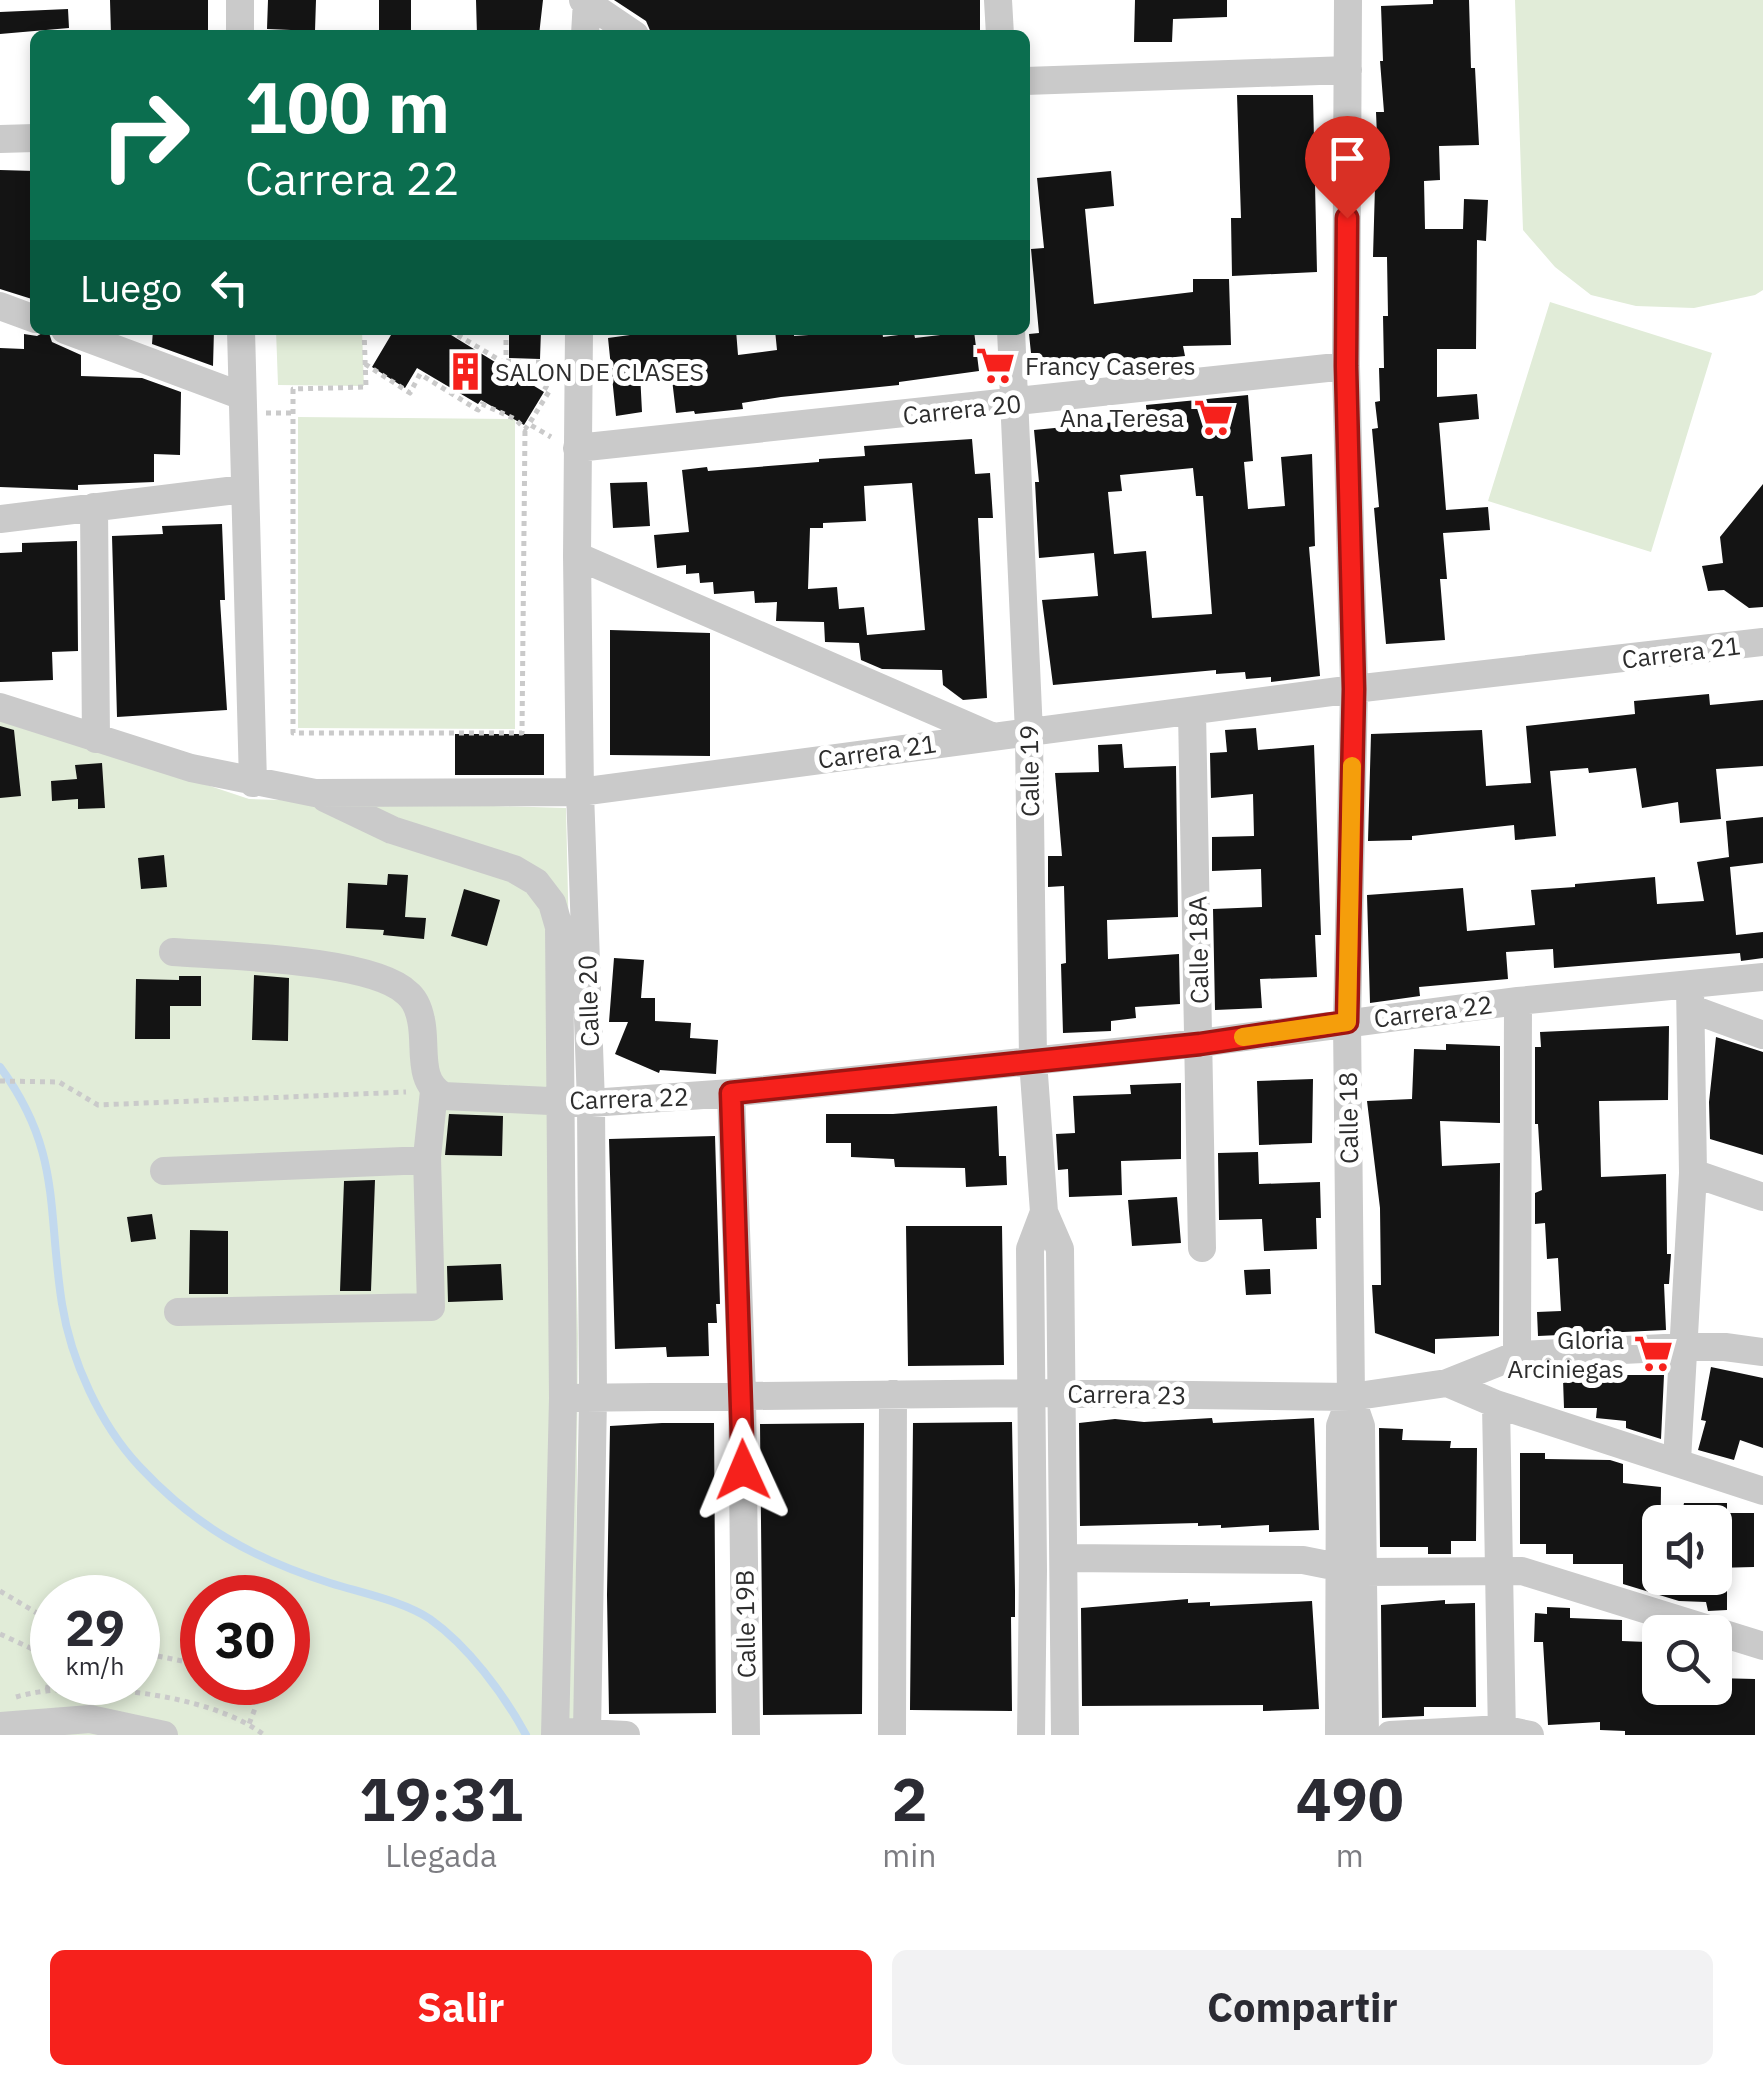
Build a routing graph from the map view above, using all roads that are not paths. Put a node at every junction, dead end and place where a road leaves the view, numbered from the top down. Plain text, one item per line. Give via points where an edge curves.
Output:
1 (240, 0) edge
2 (998, 0) edge
3 (1348, 0) edge
4 (585, 2) edge
5 (240, 30) edge
6 (585, 30) edge
7 (627, 30) edge
8 (1000, 30) edge
9 (1348, 70) junction
10 (1030, 81) edge
11 (30, 138) edge
12 (0, 139) edge
13 (0, 306) edge
14 (30, 317) edge
15 (77, 335) edge
16 (242, 335) edge
17 (579, 335) edge
18 (1010, 335) edge
19 (1346, 366) junction
20 (1013, 403) junction
21 (248, 404) junction
22 (568, 445) junction
23 (244, 490) junction
24 (94, 507) junction
25 (0, 520) edge
26 (578, 556) junction
27 (1763, 642) edge
28 (1354, 689) junction
29 (0, 708) edge
30 (1192, 712) junction
31 (1028, 733) junction
32 (990, 736) junction
33 (96, 739) junction
34 (252, 783) junction
35 (580, 792) junction
36 (314, 793) junction
37 (173, 952) dead end
38 (1763, 978) edge
39 (1691, 997) junction
40 (1518, 1001) junction
41 (1347, 1022) junction
42 (1763, 1034) edge
43 (1200, 1044) junction
44 (1033, 1062) junction
45 (434, 1091) junction
46 (731, 1093) junction
47 (560, 1102) junction
48 (592, 1102) junction
49 (427, 1160) junction
50 (164, 1170) dead end
51 (1693, 1174) junction
52 (1763, 1197) edge
53 (1044, 1212) junction
54 (1202, 1248) dead end
55 (178, 1312) dead end
56 (1685, 1346) junction
57 (1763, 1352) edge
58 (1517, 1355) junction
59 (1446, 1383) junction
60 (1032, 1393) junction
61 (1060, 1393) junction
62 (742, 1394) junction
63 (893, 1394) junction
64 (1352, 1397) junction
65 (563, 1398) junction
66 (592, 1398) junction
67 (1496, 1404) junction
68 (1677, 1461) junction
69 (1763, 1491) edge
70 (1064, 1558) junction
71 (1351, 1571) junction
72 (1500, 1571) junction
73 (1763, 1637) edge
74 (1763, 1648) edge
75 (0, 1726) edge
76 (586, 1732) junction
77 (1502, 1732) edge
78 (556, 1734) edge
79 (160, 1735) edge
80 (626, 1735) edge
81 (746, 1735) edge
82 (892, 1735) edge
83 (1031, 1735) edge
84 (1065, 1735) edge
85 (1339, 1735) edge
86 (1365, 1735) edge
87 (1390, 1735) edge
88 (1530, 1735) edge

1 - 5 street
2 - 8 street
3 - 9 street, Calle 18
4 - 6 street
4 - 7 street
9 - 10 street
9 - 19 street, Calle 18
11 - 12 street
13 - 14 street
15 - 21 street
16 - 21 street
17 - 22 street, Calle 20
18 - 20 street, Calle 19
19 - 20 street, Carrera 20
19 - 28 street, Calle 18
20 - 22 street, Carrera 20
20 - 31 street, Calle 19
21 - 23 street
22 - 26 street, Calle 20
23 - 24 street
23 - 34 street
24 - 25 street
24 - 33 street
26 - 32 street
26 - 35 street, Calle 20
27 - 28 street, Carrera 21
28 - 30 street, Carrera 21
28 - 41 street, Calle 18
29 - 33 street, Carrera 21
30 - 31 street, Carrera 21
30 - 43 street, Calle 18A
31 - 32 street, Carrera 21
31 - 44 street, Calle 19
32 - 35 street, Carrera 21
33 - 34 street, Carrera 21
34 - 36 street, Carrera 21
35 - 36 street, Carrera 21
35 - 48 street, Calle 20
36 - 47 street via 392,830 536,882 559,927
37 - 45 street via 326,966 406,991 422,1020 427,1082
38 - 39 street, Carrera 22
39 - 40 street, Carrera 22
39 - 42 street
39 - 51 street
40 - 41 street, Carrera 22
40 - 58 street
41 - 43 street, Carrera 22
41 - 64 street, Calle 18
43 - 44 street, Carrera 22
43 - 54 street, Calle 18A
44 - 46 street, Carrera 22
44 - 53 street, Calle 19
45 - 47 street, Carrera 22
45 - 49 street
46 - 48 street, Carrera 22
46 - 62 street, Calle 19B
47 - 48 street, Carrera 22
47 - 65 street
48 - 66 street, Calle 20
49 - 50 street
49 - 55 street via 431,1307
51 - 52 street
51 - 56 street
53 - 60 street, Calle 19 via 1030,1248
53 - 61 street, Calle 19 via 1060,1249
56 - 57 street, Carrera 23
56 - 58 street, Carrera 23
56 - 68 street
58 - 59 street, Carrera 23
59 - 64 street, Carrera 23
59 - 67 street
60 - 61 street, Carrera 23
60 - 63 street, Carrera 23
60 - 83 street, Calle 19
61 - 64 street, Carrera 23
61 - 70 street, Calle 19
62 - 63 street, Carrera 23
62 - 66 street, Carrera 23
62 - 81 street, Calle 19B
63 - 82 street
64 - 71 street, Calle 18 via 1340,1426
65 - 66 street, Carrera 23
65 - 78 street
66 - 76 street, Calle 20
67 - 68 street
67 - 72 street
68 - 69 street
70 - 71 street via 1303,1560
70 - 84 street, Calle 19
71 - 72 street
71 - 85 street, Calle 18
71 - 86 street, Calle 18
72 - 74 street via 1544,1575
72 - 77 street
73 - 74 street
75 - 79 street via 90,1719
76 - 78 street
76 - 80 street
77 - 87 street
77 - 88 street

